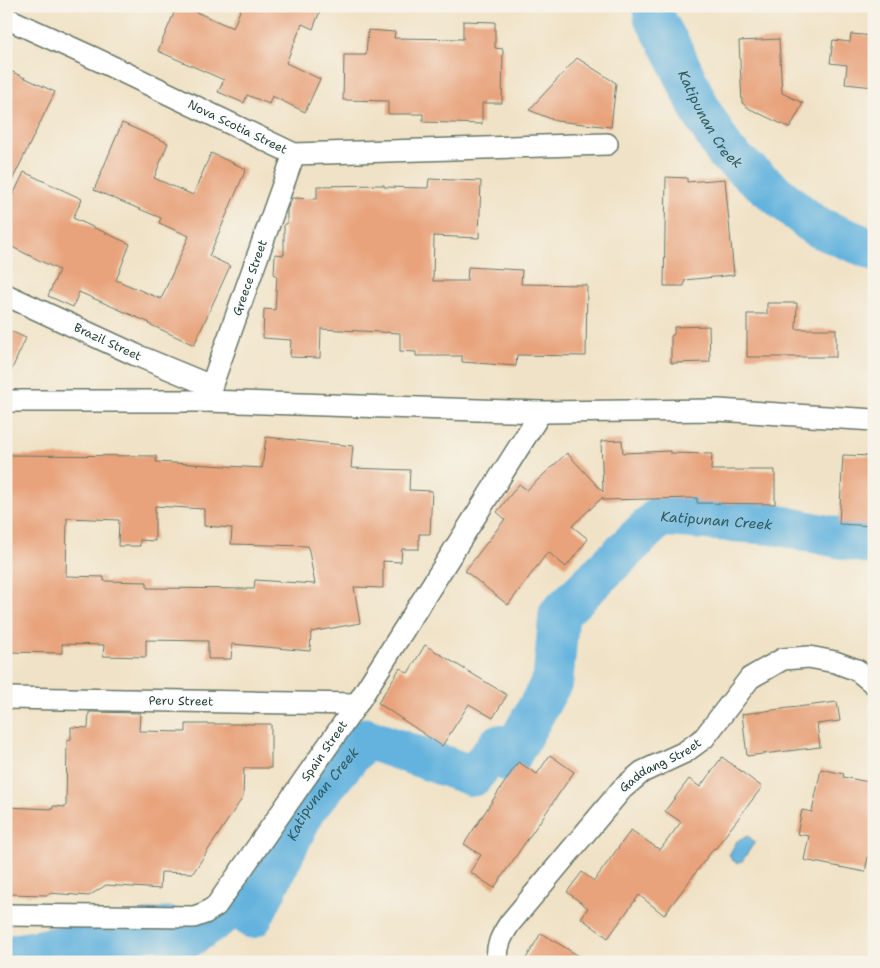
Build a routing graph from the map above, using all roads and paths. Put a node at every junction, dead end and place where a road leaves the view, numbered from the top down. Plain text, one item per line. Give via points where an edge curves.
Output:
1 (6, 18) edge
2 (607, 144) dead end
3 (294, 154) junction
4 (6, 295) edge
5 (208, 393) junction
6 (6, 401) edge
7 (541, 412) junction
8 (874, 420) edge
9 (874, 684) edge
10 (6, 698) edge
11 (357, 704) junction
12 (6, 916) edge
13 (498, 962) edge

1 - 3 street, Nova Scotia Street
2 - 3 street, Nova Scotia Street
3 - 5 street, Greece Street
4 - 5 street, Brazil Street via 136,355
5 - 6 street
5 - 7 street
7 - 8 street via 718,410
7 - 11 street, Spain Street
9 - 13 street, Gaddang Street via 857,670 809,657 783,659 750,678 704,738 684,752 642,772 622,789 510,923 500,939 496,956
10 - 11 street, Peru Street
11 - 12 street, Spain Street via 216,906 205,913 194,916

